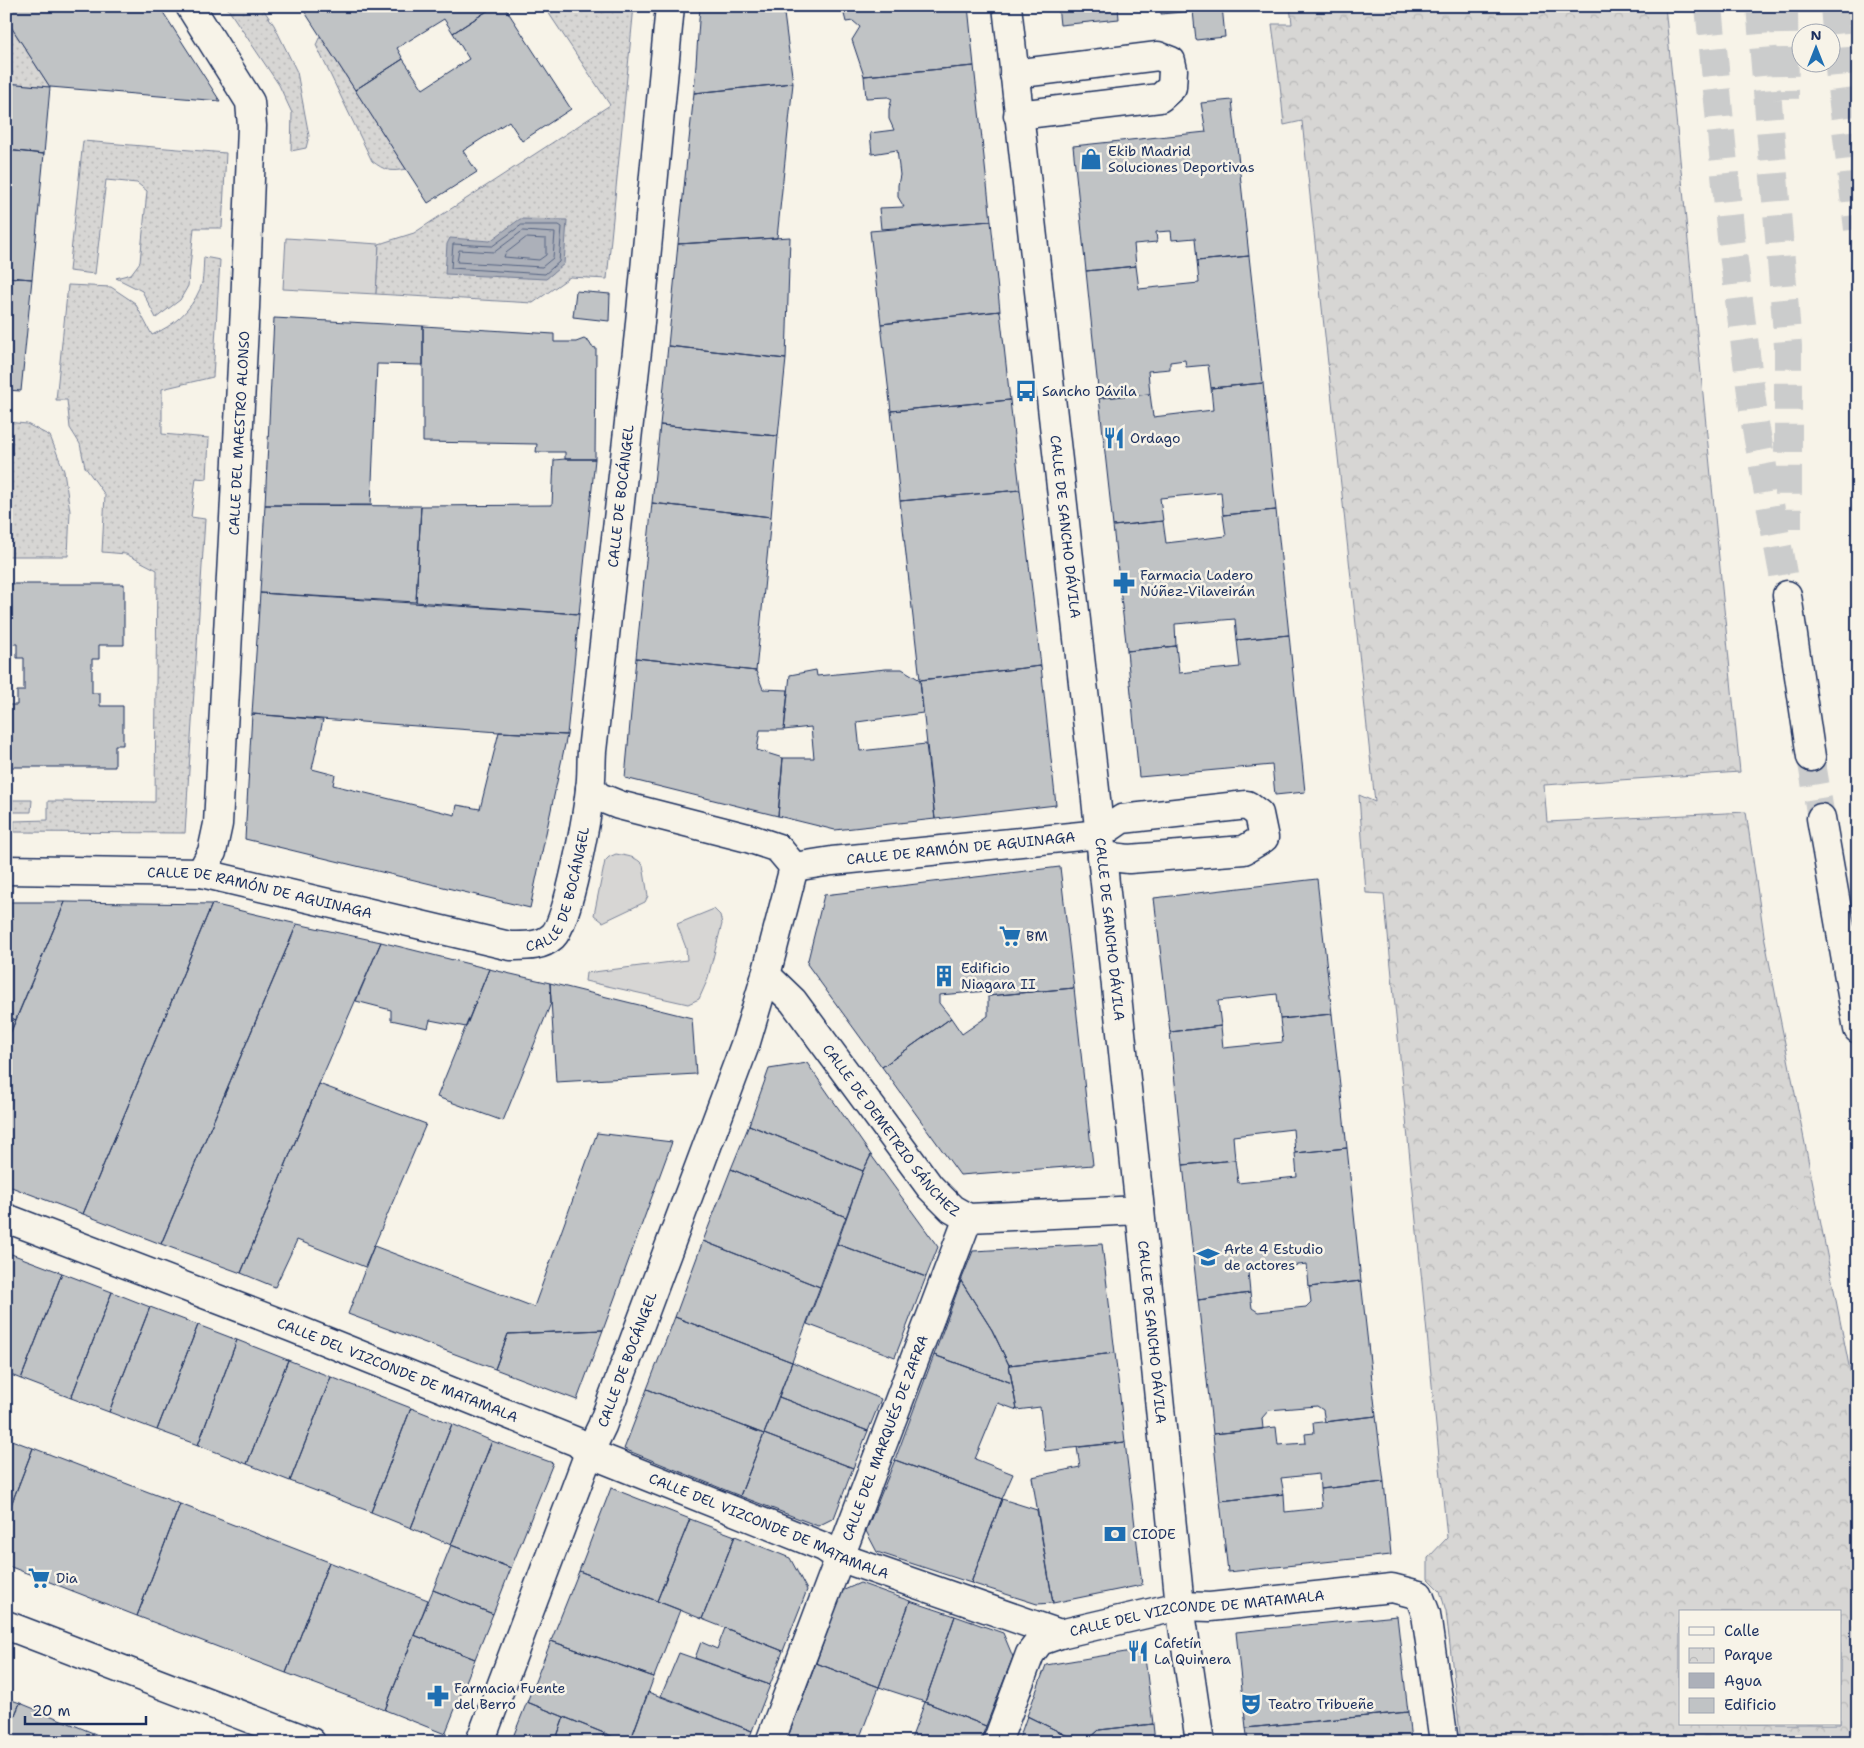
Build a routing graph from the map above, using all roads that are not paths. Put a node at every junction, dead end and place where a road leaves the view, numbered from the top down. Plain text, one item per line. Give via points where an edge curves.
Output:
1 (190, 6) edge
2 (670, 6) edge
3 (1007, 6) edge
4 (1014, 74) junction
5 (1018, 115) junction
6 (1787, 595) tunnel mouth
7 (1811, 757) tunnel mouth
8 (590, 788) junction
9 (1821, 818) tunnel mouth
10 (1101, 845) junction
11 (794, 867) junction
12 (6, 870) edge
13 (201, 873) junction
14 (510, 946) joint
15 (766, 975) junction
16 (1858, 1029) edge
17 (1140, 1210) junction
18 (6, 1218) edge
19 (968, 1218) junction
20 (590, 1453) junction
21 (839, 1557) junction
22 (1180, 1606) junction
23 (6, 1625) edge
24 (1060, 1634) junction
25 (311, 1742) edge
26 (480, 1742) edge
27 (770, 1742) edge
28 (997, 1742) edge
29 (1200, 1742) edge
30 (1444, 1742) edge

1 - 13 main road, CALLE DEL MAESTRO ALONSO via 250,102 252,126 218,824 212,852
2 - 8 main road, CALLE DE BOCÁNGEL
3 - 4 main road, CALLE DE SANCHO DÁVILA
4 - 5 main road, CALLE DE SANCHO DÁVILA
4 - 5 main road via 1158,56 1171,61 1173,70 1172,87 1160,98
5 - 10 main road, CALLE DE SANCHO DÁVILA
6 - 7 main road
8 - 11 main road via 599,797 619,805 778,848
8 - 14 main road, CALLE DE BOCÁNGEL via 572,889 556,934 546,942
9 - 16 main road
10 - 10 main road, CALLE DE RAMÓN DE AGUINAGA via 1129,859 1244,850 1264,838 1259,814 1247,806 1122,819
10 - 11 main road, CALLE DE RAMÓN DE AGUINAGA via 832,860
10 - 17 main road, CALLE DE SANCHO DÁVILA
11 - 15 main road
12 - 13 main road, CALLE DE RAMÓN DE AGUINAGA
13 - 14 main road, CALLE DE RAMÓN DE AGUINAGA
15 - 19 main road, CALLE DE DEMETRIO SÁNCHEZ via 793,1001 930,1187 952,1209
15 - 20 main road, CALLE DE BOCÁNGEL via 746,1042
17 - 19 main road, CALLE DE DEMETRIO SÁNCHEZ
17 - 22 main road, CALLE DE SANCHO DÁVILA
18 - 20 main road, CALLE DEL VIZCONDE DE MATAMALA via 294,1328 568,1438
19 - 21 main road, CALLE DEL MARQUÉS DE ZAFRA
20 - 21 main road, CALLE DEL VIZCONDE DE MATAMALA via 824,1547
20 - 26 main road, CALLE DE BOCÁNGEL
21 - 24 main road, CALLE DEL VIZCONDE DE MATAMALA
21 - 27 main road, CALLE DEL MARQUÉS DE ZAFRA
22 - 24 main road, CALLE DEL VIZCONDE DE MATAMALA
22 - 29 main road, CALLE DE SANCHO DÁVILA
22 - 30 main road, CALLE DEL VIZCONDE DE MATAMALA via 1210,1607 1392,1588 1419,1595 1426,1614
23 - 25 main road
24 - 28 main road via 1040,1640 1030,1654

